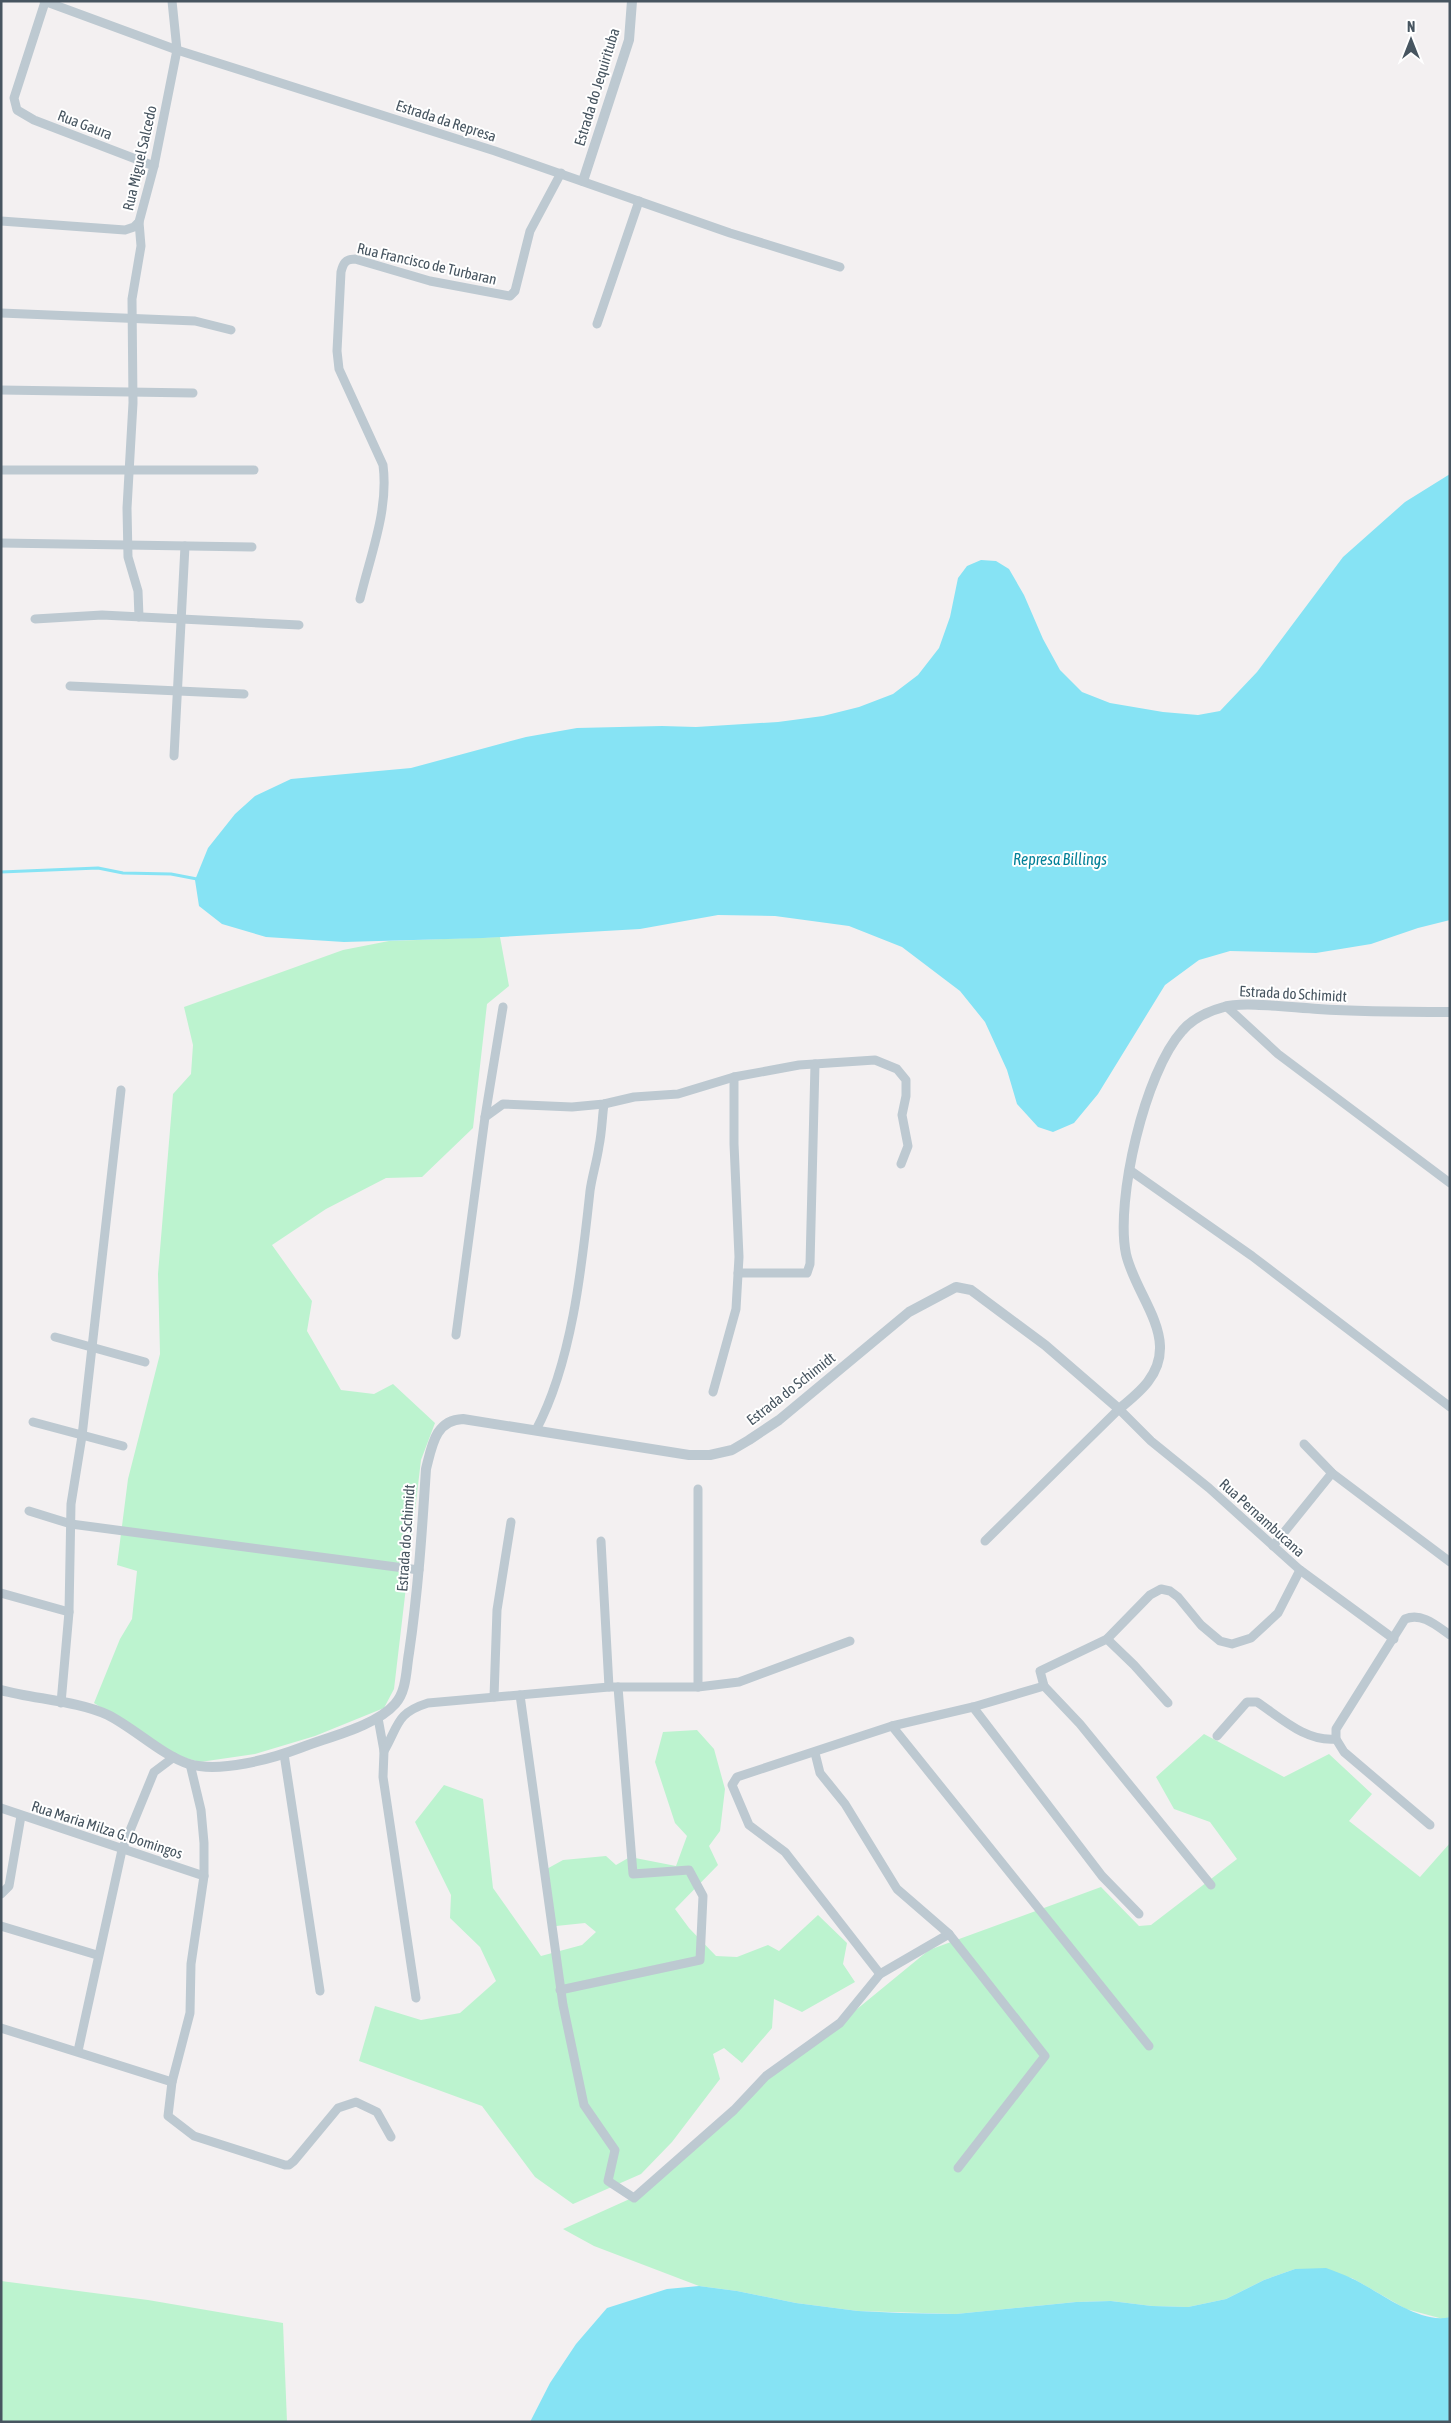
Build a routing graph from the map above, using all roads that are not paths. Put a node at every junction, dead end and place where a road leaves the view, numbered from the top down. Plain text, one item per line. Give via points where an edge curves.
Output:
1 (44, 1) edge
2 (172, 1) edge
3 (632, 1) edge
4 (177, 50) junction
5 (154, 166) junction
6 (561, 172) junction
7 (583, 181) junction
8 (639, 200) junction
9 (1, 221) edge
10 (139, 222) junction
11 (840, 267) dead end
12 (1, 313) edge
13 (132, 318) junction
14 (597, 324) dead end
15 (231, 330) dead end
16 (1, 390) edge
17 (133, 392) junction
18 (193, 393) dead end
19 (1, 470) edge
20 (129, 470) junction
21 (254, 470) dead end
22 (1, 543) edge
23 (127, 545) junction
24 (185, 546) junction
25 (252, 548) dead end
26 (360, 599) dead end
27 (139, 617) junction
28 (35, 619) dead end
29 (181, 619) junction
30 (299, 625) dead end
31 (70, 686) dead end
32 (177, 691) junction
33 (244, 694) dead end
34 (174, 756) dead end
35 (1226, 1006) junction
36 (503, 1007) dead end
37 (1450, 1012) edge
38 (816, 1064) junction
39 (734, 1077) junction
40 (121, 1090) dead end
41 (604, 1104) junction
42 (485, 1117) junction
43 (901, 1164) dead end
44 (1131, 1171) junction
45 (1450, 1183) edge
46 (738, 1273) junction
47 (456, 1335) dead end
48 (55, 1337) dead end
49 (92, 1346) junction
50 (145, 1362) dead end
51 (713, 1392) dead end
52 (1450, 1407) edge
53 (1119, 1409) junction
54 (33, 1422) dead end
55 (536, 1430) junction
56 (82, 1436) junction
57 (1304, 1444) dead end
58 (124, 1446) dead end
59 (1332, 1473) junction
60 (698, 1490) dead end
61 (29, 1511) dead end
62 (511, 1522) dead end
63 (71, 1524) junction
64 (601, 1541) dead end
65 (985, 1541) dead end
66 (1273, 1546) junction
67 (1450, 1562) edge
68 (419, 1570) junction
69 (1300, 1570) junction
70 (1, 1593) edge
71 (70, 1612) junction
72 (1450, 1635) edge
73 (1107, 1639) junction
74 (1394, 1639) junction
75 (850, 1641) dead end
76 (1044, 1686) junction
77 (613, 1687) junction
78 (698, 1687) junction
79 (1, 1690) edge
80 (520, 1695) junction
81 (494, 1698) junction
82 (61, 1703) junction
83 (1168, 1703) dead end
84 (974, 1707) junction
85 (378, 1718) junction
86 (892, 1726) junction
87 (1217, 1736) dead end
88 (1336, 1739) junction
89 (384, 1751) junction
90 (815, 1753) junction
91 (284, 1754) junction
92 (174, 1757) junction
93 (190, 1764) junction
94 (1, 1808) edge
95 (21, 1816) junction
96 (1430, 1825) dead end
97 (122, 1850) junction
98 (204, 1876) junction
99 (1211, 1885) dead end
100 (1, 1894) edge
101 (1139, 1914) dead end
102 (2, 1927) edge
103 (949, 1934) junction
104 (97, 1955) junction
105 (880, 1974) junction
106 (560, 1990) junction
107 (320, 1991) dead end
108 (416, 1998) dead end
109 (1, 2028) edge
110 (1149, 2046) dead end
111 (78, 2051) junction
112 (172, 2082) junction
113 (391, 2137) dead end
114 (958, 2168) dead end

1 - 4 street, Estrada da Represa
1 - 5 street, Rua Gaura via 14,98 18,110 34,120
2 - 4 street
3 - 7 street, Estrada do Jequirituba via 629,40
4 - 5 street, Rua Miguel Salcedo
4 - 6 street, Estrada da Represa
5 - 10 street, Rua Miguel Salcedo
6 - 7 street, Estrada da Represa
6 - 26 street, Rua Francisco de Turbaran via 530,231 515,291 510,296 430,281 355,259 344,263 337,351 339,369 382,465 384,478 384,504
7 - 8 street, Estrada da Represa
8 - 11 street, Estrada da Represa via 785,252
8 - 14 street
9 - 10 street, Rua Miguel Salcedo via 125,230 134,228
10 - 13 street via 141,246
12 - 13 street
13 - 15 street via 194,320
13 - 17 street
16 - 17 street
17 - 18 street
17 - 20 street
19 - 20 street
20 - 21 street
20 - 23 street
22 - 23 street
23 - 24 street
23 - 27 street via 138,591
24 - 25 street
24 - 29 street
27 - 28 street via 102,615
27 - 29 street
29 - 30 street
29 - 32 street
31 - 32 street
32 - 33 street
32 - 34 street
35 - 37 street, Estrada do Schimidt via 1376,1013
35 - 44 street, Estrada do Schimidt via 1206,1013 1182,1030 1169,1049 1140,1117
35 - 45 street via 1278,1054
36 - 42 street
38 - 39 street
38 - 43 street via 874,1060 897,1069 906,1080 902,1115 908,1146
38 - 46 street via 808,1273
39 - 41 street via 678,1094 634,1097
39 - 46 street
40 - 49 street
41 - 42 street via 572,1107 503,1104
41 - 55 street via 569,1337 545,1414
42 - 47 street
44 - 52 street via 1252,1256
44 - 53 street, Estrada do Schimidt via 1124,1216 1126,1253 1132,1276 1157,1330 1160,1346 1158,1365 1150,1381
46 - 51 street via 736,1309
48 - 49 street
49 - 50 street
49 - 56 street
53 - 55 street, Estrada do Schimidt via 1045,1345 971,1290 956,1287 909,1312 779,1420 732,1450 689,1454
53 - 65 street
53 - 66 street, Rua Pernambucana via 1151,1441
54 - 56 street
55 - 68 street, Estrada do Schimidt via 463,1420 442,1426 426,1469
56 - 58 street
56 - 63 street
57 - 59 street
59 - 66 street
59 - 67 street
60 - 78 street
61 - 63 street
62 - 81 street via 497,1610
63 - 68 street
63 - 71 street
64 - 77 street
66 - 69 street, Rua Pernambucana
68 - 85 street, Estrada do Schimidt via 414,1625 402,1693 395,1704
69 - 73 street via 1278,1613 1251,1638 1232,1644 1220,1641 1178,1597 1161,1589 1150,1595
69 - 74 street, Rua Pernambucana
70 - 71 street
71 - 82 street
72 - 74 street via 1426,1620 1411,1617 1402,1622
73 - 76 street via 1040,1670
73 - 83 street
74 - 88 street via 1353,1699 1336,1729
75 - 78 street via 739,1682
76 - 84 street
76 - 99 street via 1080,1724
77 - 78 street
77 - 80 street
77 - 106 street via 632,1874 689,1870 703,1896 700,1960
79 - 82 street, Estrada do Schimidt
80 - 81 street
80 - 106 street
81 - 89 street via 428,1703 410,1708 400,1718
82 - 92 street, Estrada do Schimidt via 106,1714
84 - 86 street
84 - 101 street via 1102,1876
85 - 89 street
85 - 91 street, Estrada do Schimidt
86 - 90 street
86 - 110 street
87 - 88 street via 1248,1702 1257,1702 1309,1736 1322,1740
88 - 96 street via 1344,1752
89 - 108 street via 383,1777
90 - 103 street via 820,1773 844,1804 897,1889
90 - 105 street via 737,1777 732,1785 749,1825 785,1852
91 - 93 street, Estrada do Schimidt via 231,1766
91 - 107 street
92 - 93 street, Estrada do Schimidt
92 - 97 street via 154,1772
93 - 98 street via 201,1810
94 - 95 street, Rua Maria Milza G. Domingos
95 - 97 street, Rua Maria Milza G. Domingos
95 - 100 street via 9,1886
97 - 98 street, Rua Maria Milza G. Domingos
97 - 104 street
98 - 112 street via 191,1964 190,2013
102 - 104 street
103 - 105 street
103 - 114 street via 1045,2056
104 - 111 street
105 - 106 street via 840,2023 766,2076 734,2110 634,2198 608,2181 615,2150 584,2105
109 - 111 street
111 - 112 street
112 - 113 street via 168,2116 194,2136 284,2164 290,2165 294,2161 338,2108 356,2102 376,2112

